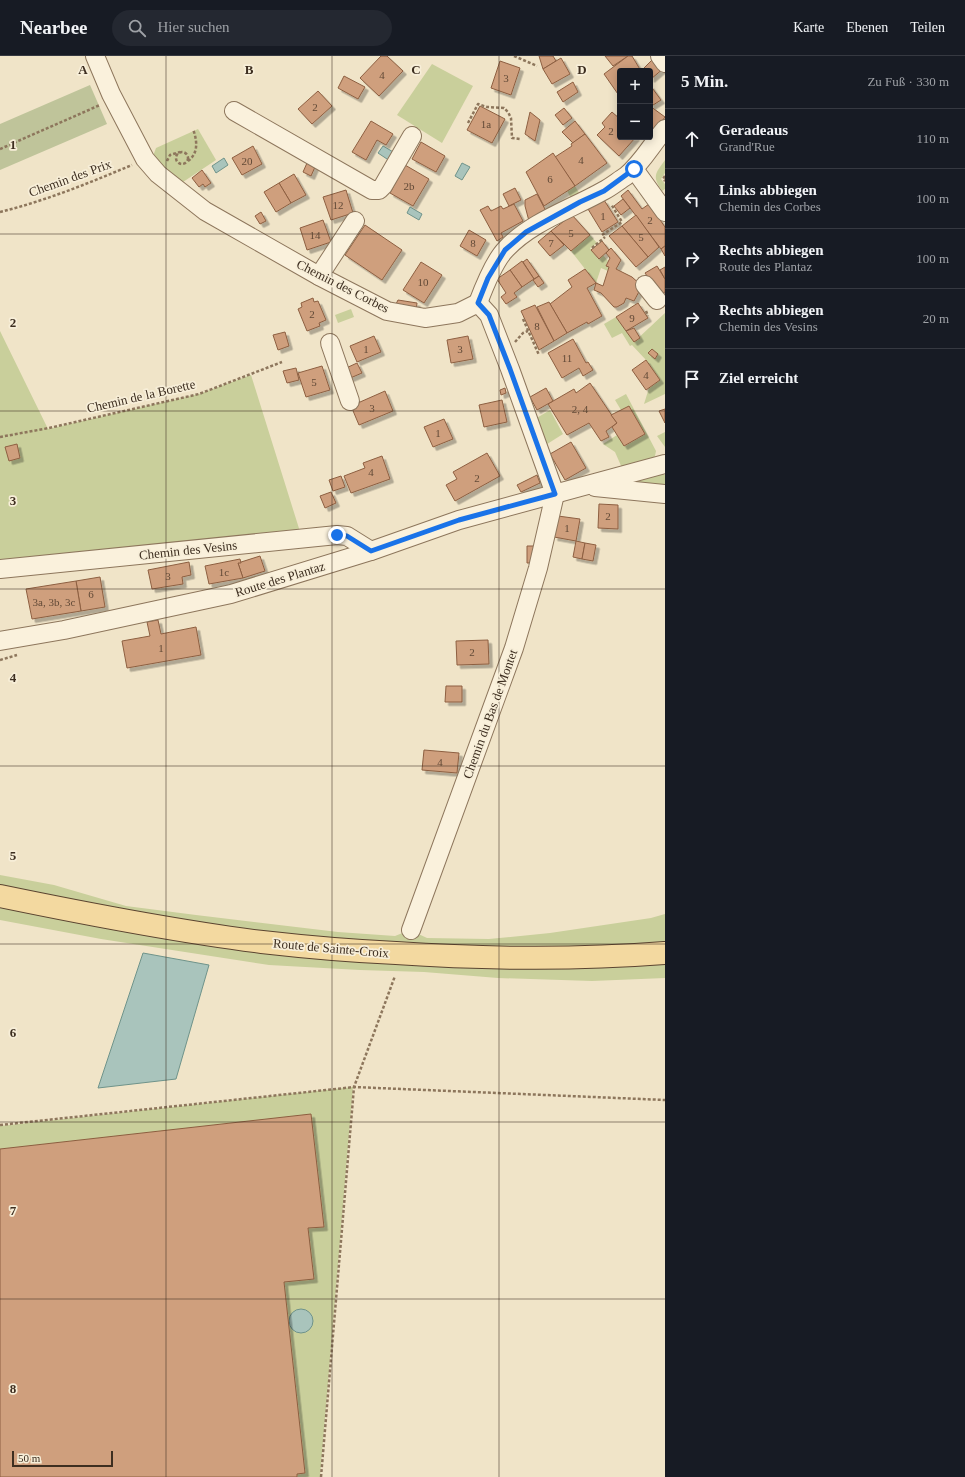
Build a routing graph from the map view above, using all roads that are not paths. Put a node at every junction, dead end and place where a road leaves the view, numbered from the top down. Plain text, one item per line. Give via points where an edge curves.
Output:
1 (95, 56) edge
2 (660, 56) edge
3 (665, 64) edge
4 (234, 111) dead end
5 (665, 129) edge
6 (412, 136) dead end
7 (634, 169) junction
8 (665, 212) edge
9 (355, 221) dead end
10 (320, 276) junction
11 (646, 285) dead end
12 (657, 300) dead end
13 (478, 303) junction
14 (330, 343) dead end
15 (350, 401) dead end
16 (665, 464) edge
17 (584, 486) junction
18 (555, 494) junction
19 (665, 494) edge
20 (371, 551) junction
21 (0, 569) edge
22 (0, 641) edge
23 (0, 896) edge
24 (411, 930) dead end
25 (665, 953) edge

1 - 10 street, Chemin des Corbes via 114,100 145,159 158,174 205,211
2 - 3 street
4 - 6 street via 372,190 379,190 383,186
5 - 7 street
7 - 8 street
7 - 13 street via 604,191 526,232 505,250 488,278
9 - 10 street
10 - 13 street, Chemin des Corbes via 387,311 425,318 458,313
11 - 12 street
13 - 18 street via 489,315
14 - 15 street
16 - 17 street, Route des Plantaz
17 - 18 street, Route des Plantaz
17 - 19 street
18 - 20 street, Route des Plantaz via 459,520
18 - 24 street, Chemin du Bas de Montet via 538,568 514,648
20 - 21 street, Chemin des Vesins via 347,536 337,535
20 - 22 street, Route des Plantaz via 231,594
23 - 25 main road, Route de Sainte-Croix via 202,933 342,950 463,957 539,958

